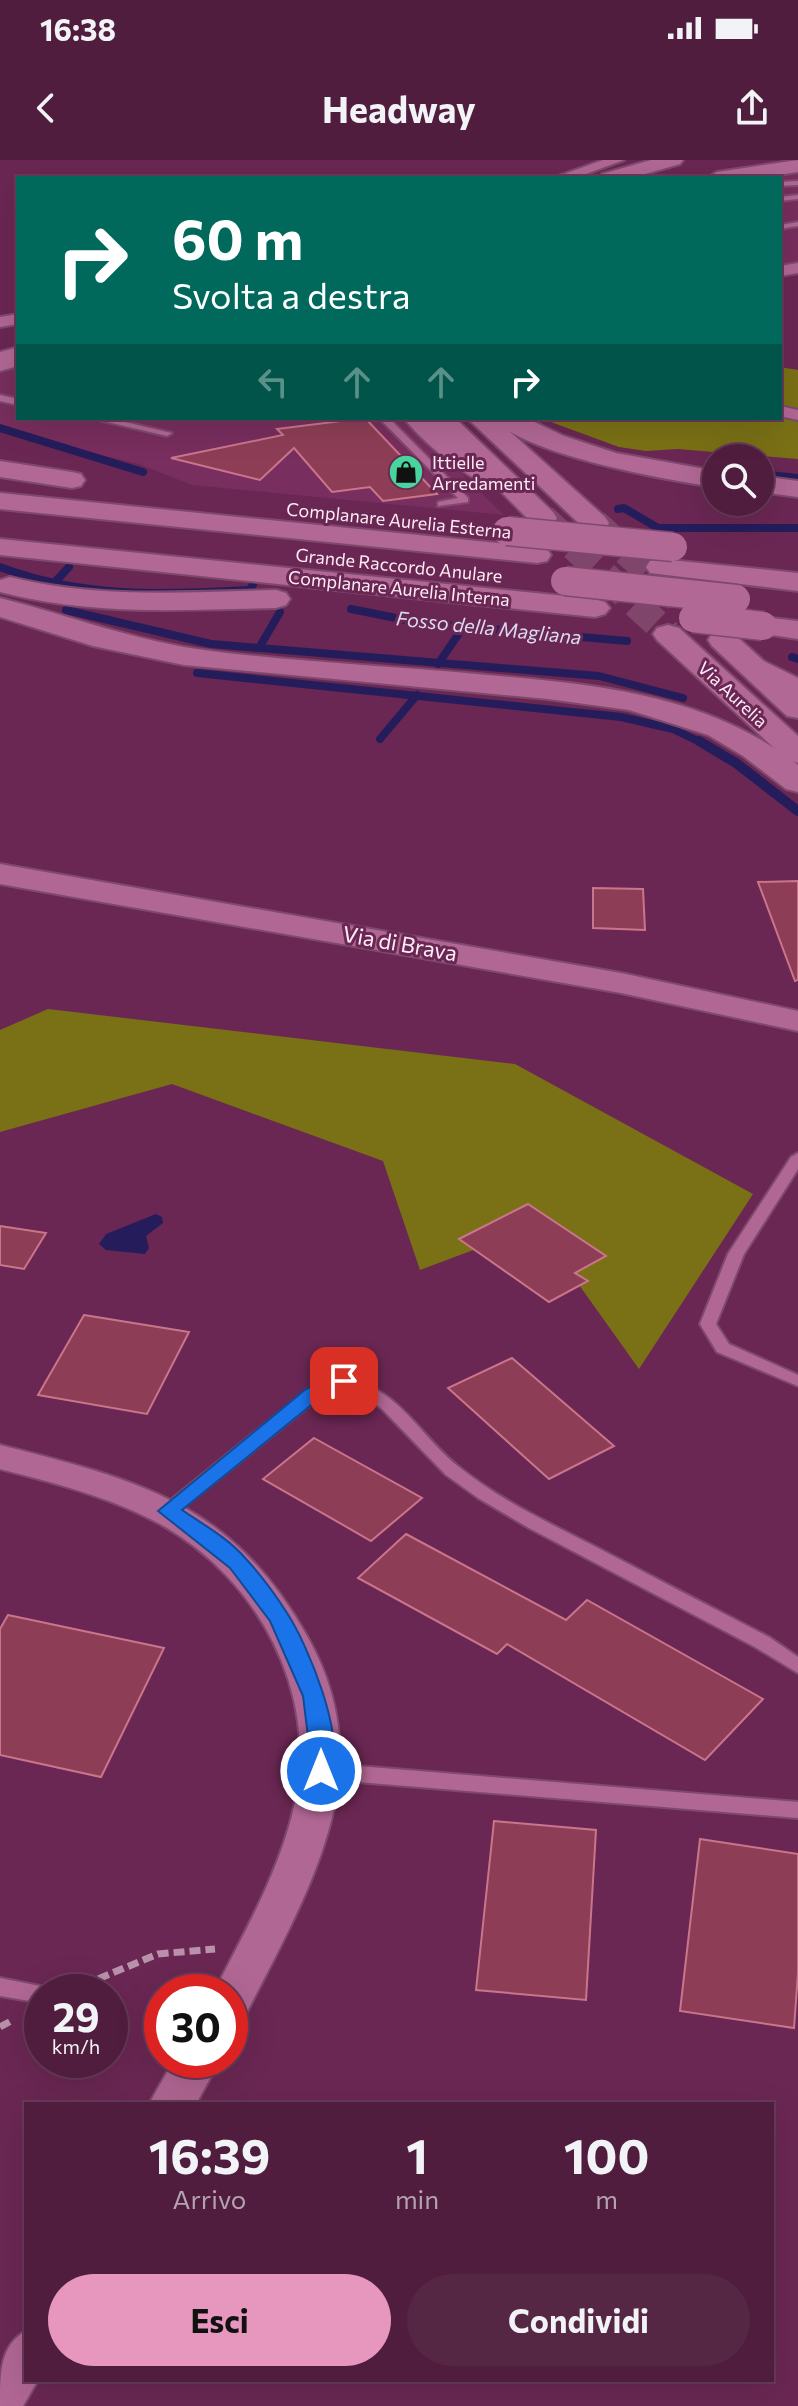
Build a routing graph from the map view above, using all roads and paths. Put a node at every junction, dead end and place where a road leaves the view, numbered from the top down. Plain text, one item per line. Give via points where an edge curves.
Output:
1 (617, 160) edge
2 (673, 160) edge
3 (798, 166) edge
4 (566, 176) edge
5 (616, 176) edge
6 (730, 176) edge
7 (105, 420) edge
8 (386, 420) edge
9 (419, 420) edge
10 (443, 420) edge
11 (482, 420) edge
12 (512, 420) edge
13 (167, 433) dead end
14 (0, 469) edge
15 (702, 477) edge
16 (0, 482) edge
17 (92, 482) dead end
18 (510, 486) junction
19 (774, 486) edge
20 (798, 489) edge
21 (233, 498) dead end
22 (0, 501) edge
23 (441, 504) dead end
24 (292, 510) junction
25 (543, 518) tunnel mouth
26 (595, 523) tunnel mouth
27 (0, 525) edge
28 (0, 547) edge
29 (767, 552) dead end
30 (798, 560) edge
31 (706, 561) junction
32 (798, 582) edge
33 (0, 583) edge
34 (557, 592) junction
35 (798, 606) edge
36 (0, 607) edge
37 (798, 630) edge
38 (668, 634) tunnel mouth
39 (723, 640) tunnel mouth
40 (747, 662) junction
41 (798, 691) edge
42 (798, 709) edge
43 (798, 753) edge
44 (798, 782) edge
45 (0, 874) edge
46 (379, 939) junction
47 (798, 1021) edge
48 (798, 1042) edge
49 (798, 1157) edge
50 (798, 1381) edge
51 (0, 1457) edge
52 (168, 1511) junction
53 (798, 1666) edge
54 (321, 1771) junction
55 (798, 1810) edge
56 (256, 1953) junction
57 (103, 1974) edge
58 (245, 1974) edge
59 (0, 1987) edge
60 (24, 1991) edge
61 (187, 2078) edge
62 (173, 2102) edge
63 (24, 2357) edge
64 (0, 2399) edge

1 - 4 street
2 - 5 highway
3 - 6 highway
7 - 13 lane
8 - 23 lane via 465,500
9 - 18 highway via 471,465
10 - 18 highway
11 - 26 highway
12 - 15 highway via 581,450
14 - 17 highway
16 - 24 highway, Complanare Aurelia Esterna
18 - 25 highway
19 - 20 highway
21 - 24 highway
22 - 31 highway, Grande Raccordo Anulare via 537,555
24 - 31 highway, Complanare Aurelia Esterna, bridge via 673,547
27 - 34 highway, Grande Raccordo Anulare
28 - 34 highway, Complanare Aurelia Interna
29 - 31 highway
30 - 31 highway, Complanare Aurelia Esterna
31 - 32 highway, Grande Raccordo Anulare
33 - 34 highway via 101,601
34 - 35 highway, Grande Raccordo Anulare, bridge
34 - 37 highway, Complanare Aurelia Interna, bridge via 595,608
36 - 44 highway via 58,628 185,657 630,701 724,731
38 - 43 highway, Via Aurelia
39 - 40 highway, Via Aurelia
40 - 41 highway
40 - 42 highway, Via Aurelia
45 - 46 street, Via di Brava
46 - 47 street, Via di Brava
46 - 48 street via 450,966
49 - 50 lane via 736,1254 708,1324 723,1348
51 - 52 street via 112,1487
52 - 53 lane via 313,1394 333,1384 356,1383 380,1396 444,1465 483,1494
52 - 54 street via 238,1562 280,1618 314,1696
54 - 55 lane
54 - 56 street via 301,1858
56 - 57 path via 193,1948 125,1963
56 - 58 street
59 - 60 lane
61 - 62 street
63 - 64 street

